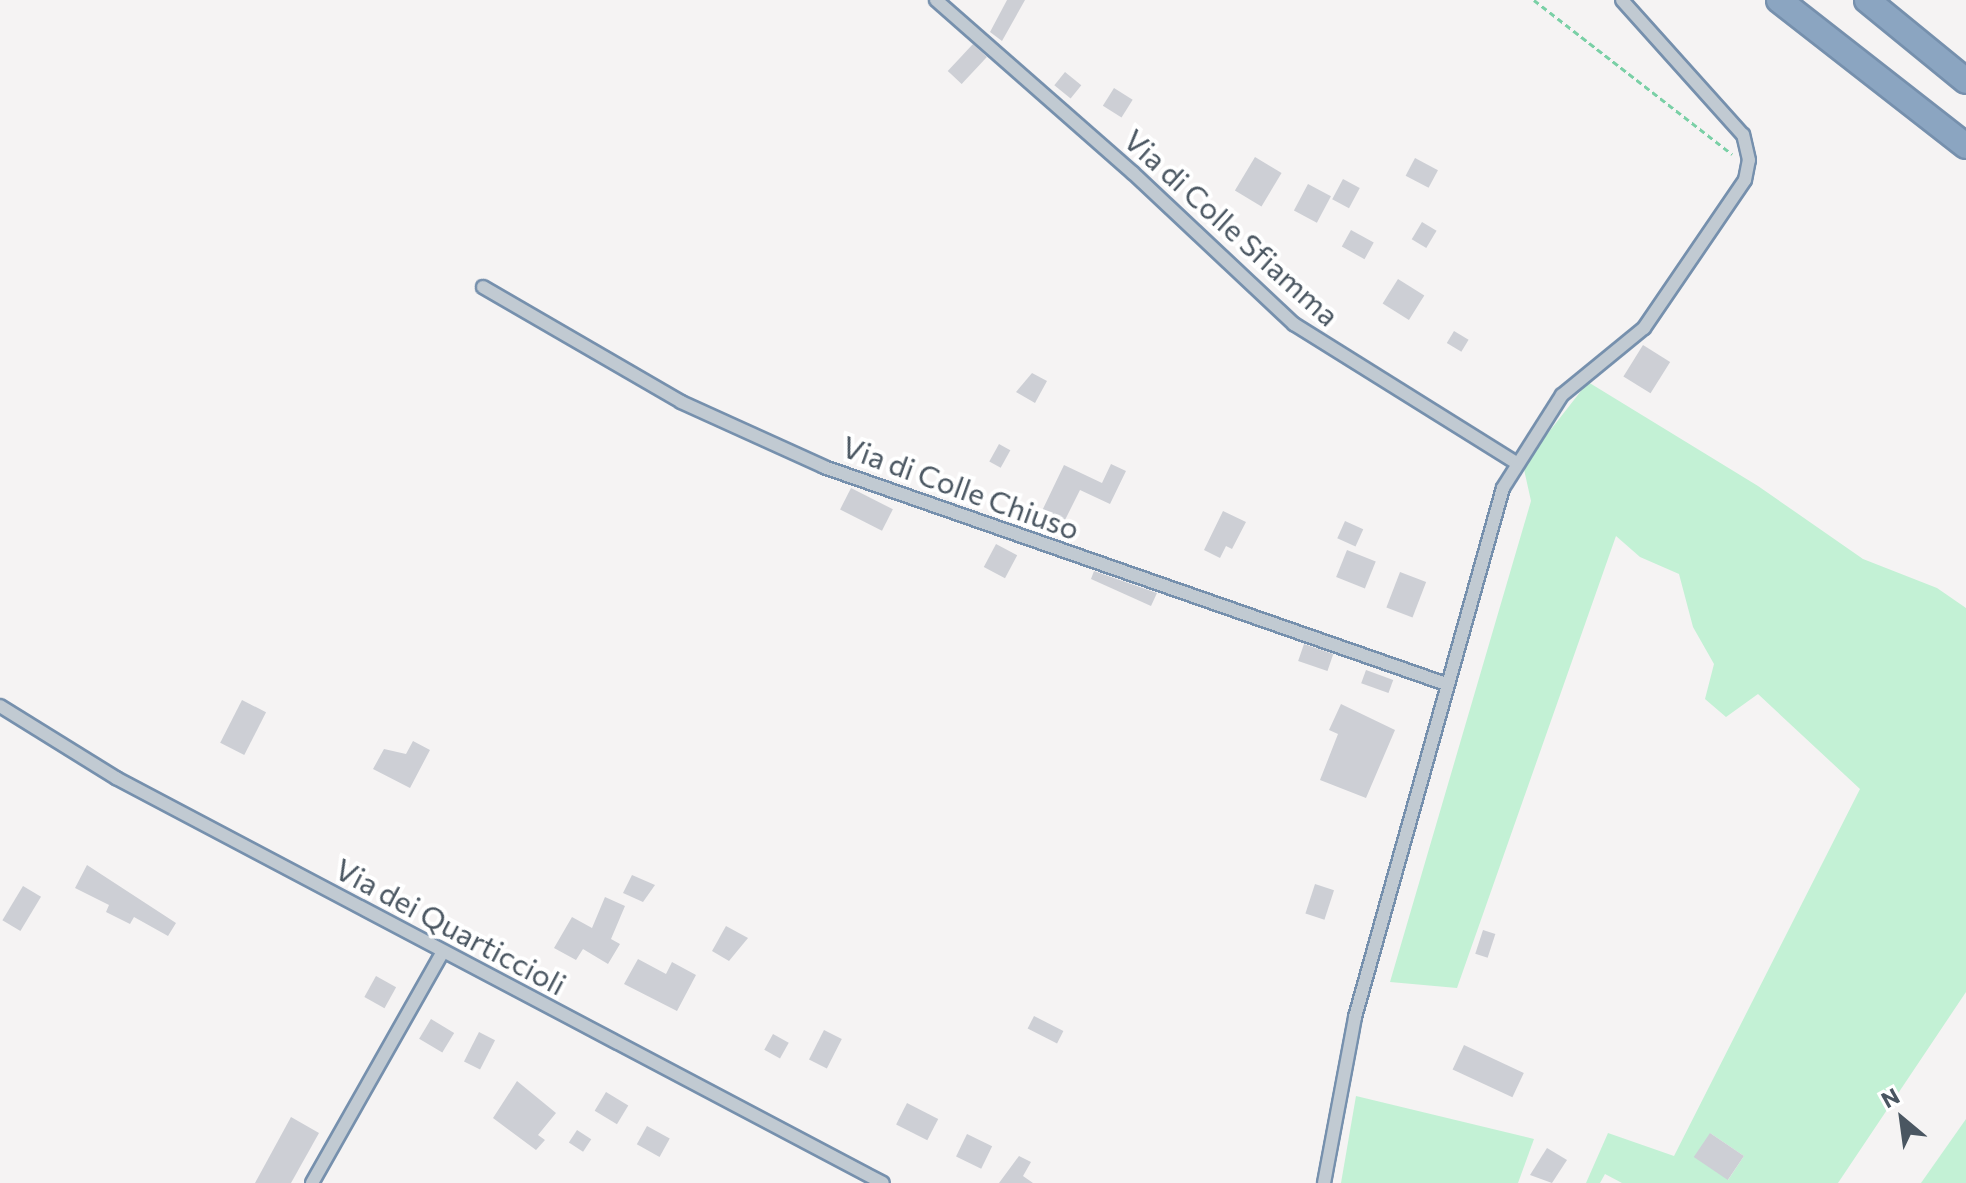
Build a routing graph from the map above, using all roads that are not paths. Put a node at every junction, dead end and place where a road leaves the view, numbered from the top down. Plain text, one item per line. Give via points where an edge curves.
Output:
1 (936, 0) edge
2 (1622, 0) edge
3 (1779, 0) edge
4 (1867, 0) edge
5 (1966, 81) edge
6 (1966, 146) edge
7 (483, 287) dead end
8 (1515, 462) junction
9 (1446, 684) junction
10 (0, 706) edge
11 (443, 951) junction
12 (312, 1183) edge
13 (883, 1183) edge
14 (1324, 1183) edge

1 - 8 street, Via di Colle Sfiamma via 1294,324
2 - 8 street via 1743,135 1749,160 1736,197 1644,328 1562,395
3 - 6 highway
4 - 5 highway
7 - 9 street, Via di Colle Chiuso via 681,402 824,467
8 - 9 street via 1492,521
9 - 14 street via 1355,1017
10 - 11 street, Via dei Quarticcioli via 116,778
11 - 12 street
11 - 13 street, Via dei Quarticcioli

